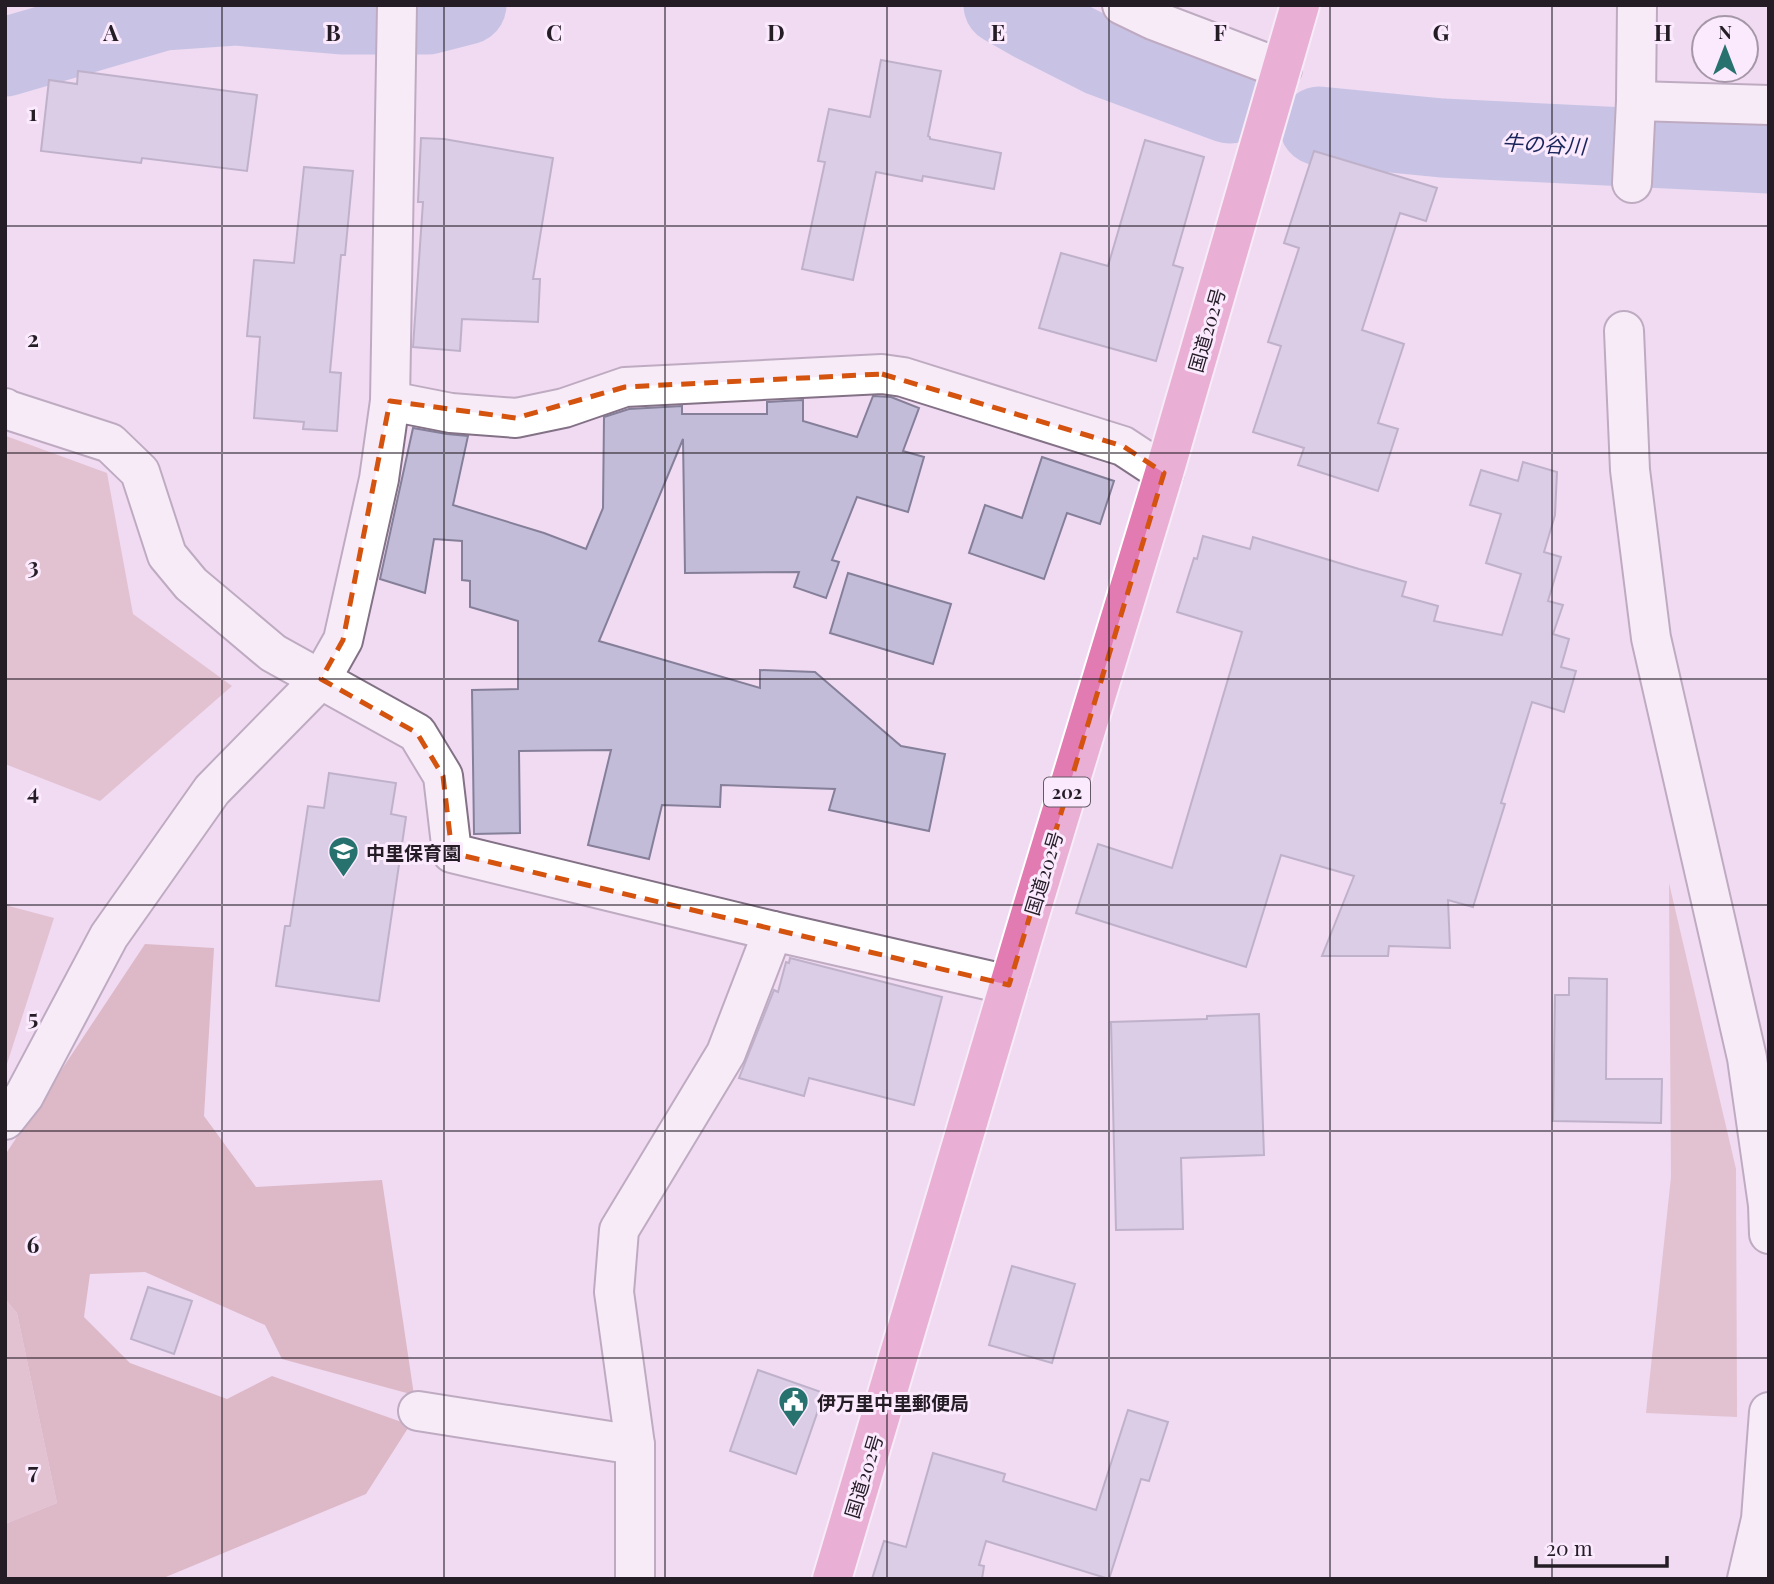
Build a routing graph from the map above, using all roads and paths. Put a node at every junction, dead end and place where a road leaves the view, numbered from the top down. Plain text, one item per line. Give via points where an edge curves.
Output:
1 (397, 5) edge
2 (1122, 5) edge
3 (1300, 5) edge
4 (1637, 5) edge
5 (1282, 69) junction
6 (1636, 101) junction
7 (1769, 106) edge
8 (1632, 183) dead end
9 (1624, 331) dead end
10 (390, 401) junction
11 (5, 408) edge
12 (1164, 472) junction
13 (321, 679) junction
14 (773, 931) junction
15 (1009, 985) junction
16 (5, 1120) edge
17 (1769, 1234) edge
18 (418, 1411) dead end
19 (1769, 1412) edge
20 (635, 1446) junction
21 (635, 1579) edge
22 (832, 1579) edge
23 (1747, 1579) edge

1 - 10 street
2 - 5 street
3 - 5 highway, 国道202号 / 202
4 - 6 street
5 - 12 highway, 国道202号 / 202
6 - 7 street
6 - 8 street
9 - 17 street via 1630,470 1651,638 1747,1058
10 - 12 street via 516,418 564,408 625,387 882,374 1124,446
10 - 13 street via 379,479 343,640
11 - 13 street via 110,443 141,472 167,555 191,584 273,653
12 - 15 highway, 国道202号 / 202
13 - 14 street via 417,733 443,776 452,853
13 - 16 street via 212,790 109,936 24,1096
14 - 15 street
14 - 20 street via 726,1053 619,1230 614,1292
15 - 22 highway, 国道202号 / 202
18 - 20 street
19 - 23 street via 1761,1519
20 - 21 street

